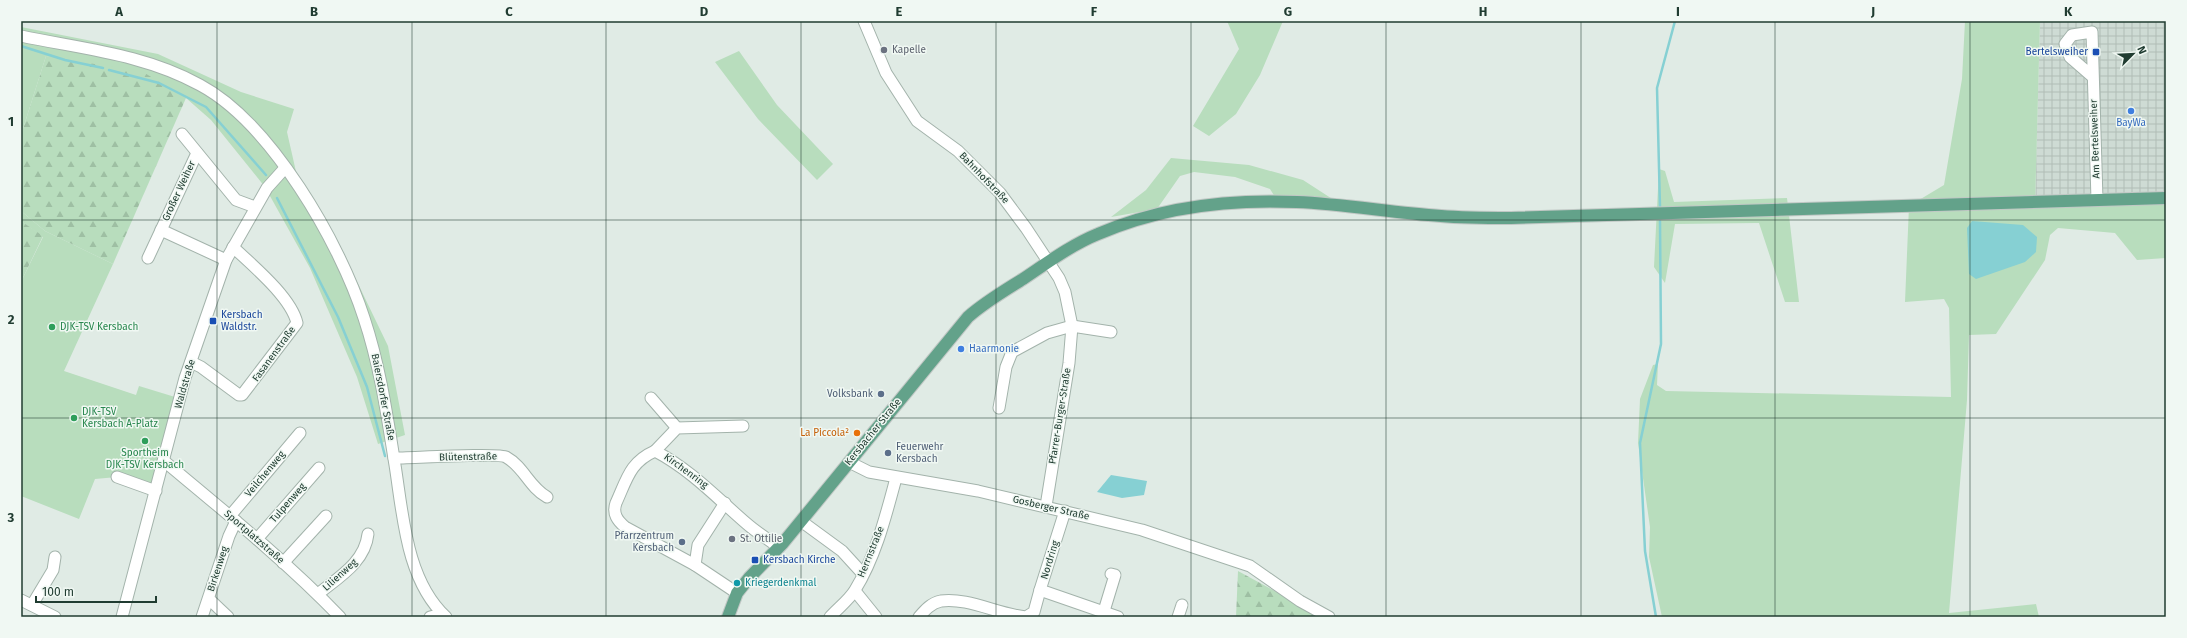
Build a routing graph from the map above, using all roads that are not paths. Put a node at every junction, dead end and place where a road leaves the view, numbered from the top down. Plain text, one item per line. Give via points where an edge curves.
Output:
1 (864, 21) edge
2 (21, 36) edge
3 (2093, 77) dead end
4 (182, 134) dead end
5 (197, 153) junction
6 (285, 168) junction
7 (2166, 198) edge
8 (2097, 200) junction
9 (255, 207) junction
10 (161, 230) junction
11 (233, 247) junction
12 (148, 258) dead end
13 (226, 260) junction
14 (1044, 265) junction
15 (1072, 326) junction
16 (1111, 332) dead end
17 (191, 362) junction
18 (651, 398) dead end
19 (999, 408) dead end
20 (743, 426) dead end
21 (677, 428) junction
22 (300, 433) dead end
23 (655, 451) junction
24 (394, 458) junction
25 (164, 461) junction
26 (849, 462) junction
27 (319, 468) dead end
28 (117, 477) dead end
29 (896, 478) junction
30 (156, 491) junction
31 (547, 498) dead end
32 (725, 503) junction
33 (1046, 506) junction
34 (1065, 511) junction
35 (326, 516) dead end
36 (233, 519) junction
37 (801, 521) junction
38 (368, 534) dead end
39 (256, 539) junction
40 (778, 547) junction
41 (55, 558) dead end
42 (283, 563) junction
43 (695, 565) junction
44 (863, 574) junction
45 (1111, 574) dead end
46 (1040, 590) junction
47 (855, 591) junction
48 (737, 593) junction
49 (318, 594) junction
50 (209, 599) junction
51 (21, 600) edge
52 (32, 605) junction
53 (1182, 605) dead end
54 (1104, 612) junction
55 (444, 615) edge
56 (52, 616) edge
57 (122, 617) edge
58 (202, 617) edge
59 (228, 617) edge
60 (340, 617) edge
61 (430, 617) edge
62 (728, 617) edge
63 (830, 617) edge
64 (876, 617) edge
65 (919, 617) edge
66 (1118, 617) edge
67 (1178, 617) edge
68 (1329, 617) edge

1 - 14 street, Bahnhofstraße via 886,73 917,122 958,151 1000,193 1026,228
2 - 6 street, Baiersdorfer Straße via 136,59 202,85 243,117 266,141
3 - 8 street, Am Bertelsweiher
4 - 5 street, Großer Weiher
5 - 9 street, Großer Weiher via 236,200
5 - 10 street, Großer Weiher
6 - 9 street, Waldstraße via 267,188
6 - 24 street, Baiersdorfer Straße via 329,240 346,272 364,316 384,394
7 - 8 main road, Kersbacher Straße
8 - 14 main road, Kersbacher Straße via 1511,218 1440,216 1298,202 1247,202 1184,209 1138,220 1098,234
9 - 11 street, Waldstraße
10 - 12 street, Großer Weiher
10 - 13 street, Großer Weiher
11 - 13 street, Waldstraße
11 - 17 street, Fasanenstraße via 270,282 291,310 297,323 242,395
13 - 17 street, Waldstraße
14 - 15 street, Pfarrer-Burger-Straße via 1059,278 1066,292
14 - 26 main road, Kersbacher Straße via 968,317
15 - 16 street
15 - 19 street via 1047,333 1012,352 1006,367
15 - 33 street, Pfarrer-Burger-Straße via 1069,363
17 - 25 street, Waldstraße
18 - 21 street
20 - 21 street
21 - 23 street
22 - 36 street, Veilchenweg
23 - 32 street, Kirchenring via 693,474
23 - 43 street, Kirchenring via 643,456 629,472 614,508 617,520 625,527
24 - 31 street, Blütenstraße via 504,456 520,466 527,480
24 - 55 street, Baiersdorfer Straße via 411,555 428,594
25 - 30 street, Waldstraße
25 - 36 street, Sportplatzstraße
26 - 29 street, Gosberger Straße via 869,472
26 - 37 main road, Kersbacher Straße
27 - 39 street, Tulpenweg
28 - 30 street
29 - 33 street, Gosberger Straße via 978,491
29 - 44 street, Herrnstraße via 887,513
30 - 57 street, Waldstraße
32 - 40 street, Kirchenring
32 - 43 street via 698,545
33 - 34 street, Gosberger Straße
34 - 46 street, Nordring
34 - 68 street, Gosberger Straße via 1142,530 1250,566 1300,601
35 - 42 street
36 - 39 street, Sportplatzstraße
36 - 50 street, Birkenweg
37 - 40 main road, Kersbacher Straße
37 - 44 street via 842,551
38 - 49 street, Lilienweg via 363,554
39 - 42 street, Sportplatzstraße
40 - 48 main road, Kersbacher Straße
41 - 52 street via 53,570
42 - 49 street, Sportplatzstraße
43 - 48 street, Kirchenring
44 - 47 street, Herrnstraße
45 - 54 street via 1115,575
46 - 54 street, Nordring
46 - 65 street via 1034,612 1026,617 960,602 941,601 929,606
47 - 63 street, Herrnstraße
47 - 64 street
48 - 62 main road, Kersbacher Straße
49 - 60 street, Sportplatzstraße
50 - 58 street, Birkenweg
50 - 59 street
51 - 52 street
52 - 56 street
53 - 67 street
54 - 66 street, Nordring
55 - 61 street

